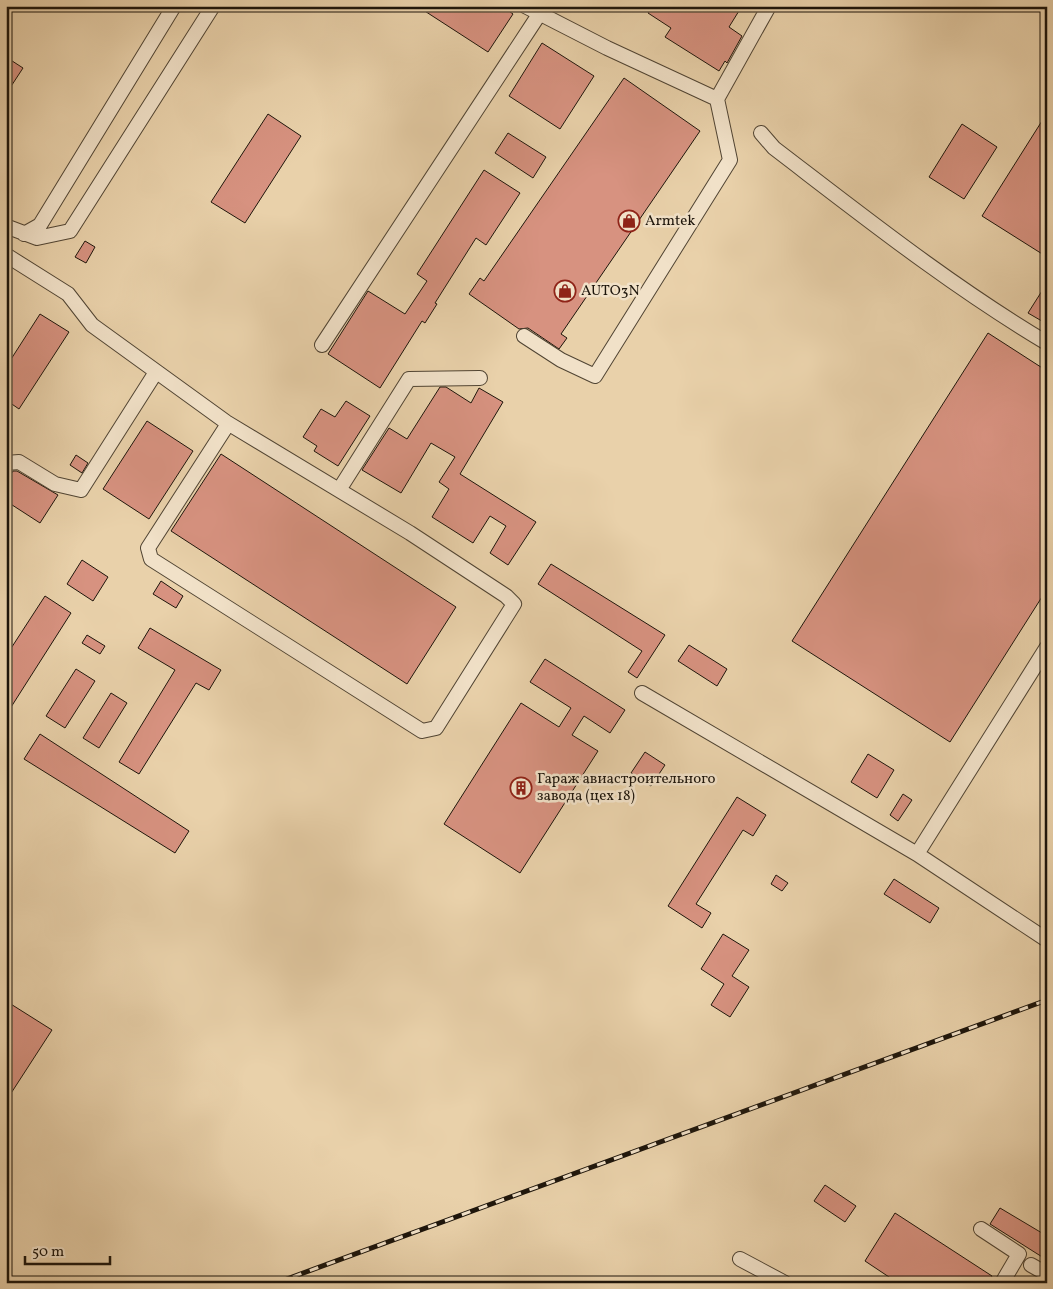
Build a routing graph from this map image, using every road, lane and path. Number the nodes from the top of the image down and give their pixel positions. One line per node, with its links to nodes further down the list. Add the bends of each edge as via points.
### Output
1 (174, 6): 9 (lane, via 40,225)
2 (213, 6): 9 (lane, via 70,231 37,238)
3 (525, 6): 5 (lane)
4 (769, 6): 6 (lane)
5 (540, 13): 6 (lane); 13 (lane)
6 (717, 99): 11 (lane, via 730,160 595,376 561,360)
7 (761, 132): 12 (lane, via 774,148 872,223 1001,316)
8 (6, 230): 9 (lane, via 8,227)
9 (24, 234)
10 (6, 255): 14 (lane, via 68,294 92,325)
11 (524, 336)
12 (1047, 343)
13 (322, 345)
14 (156, 372): 16 (lane); 17 (lane, via 82,490 54,484 18,462)
15 (480, 378): 18 (lane, via 409,379)
16 (226, 422): 18 (lane); 18 (lane, via 226,427 148,548 151,559 422,732 436,728 514,604 427,544)
17 (6, 463)
18 (339, 490)
19 (1047, 647): 21 (lane)
20 (642, 693): 21 (lane)
21 (917, 854): 22 (lane)
22 (1047, 940)
23 (981, 1229): 28 (lane, via 1019,1254)
24 (740, 1259): 27 (lane)
25 (1031, 1264): 26 (lane)
26 (1047, 1274)
27 (785, 1283)
28 (1002, 1283)

